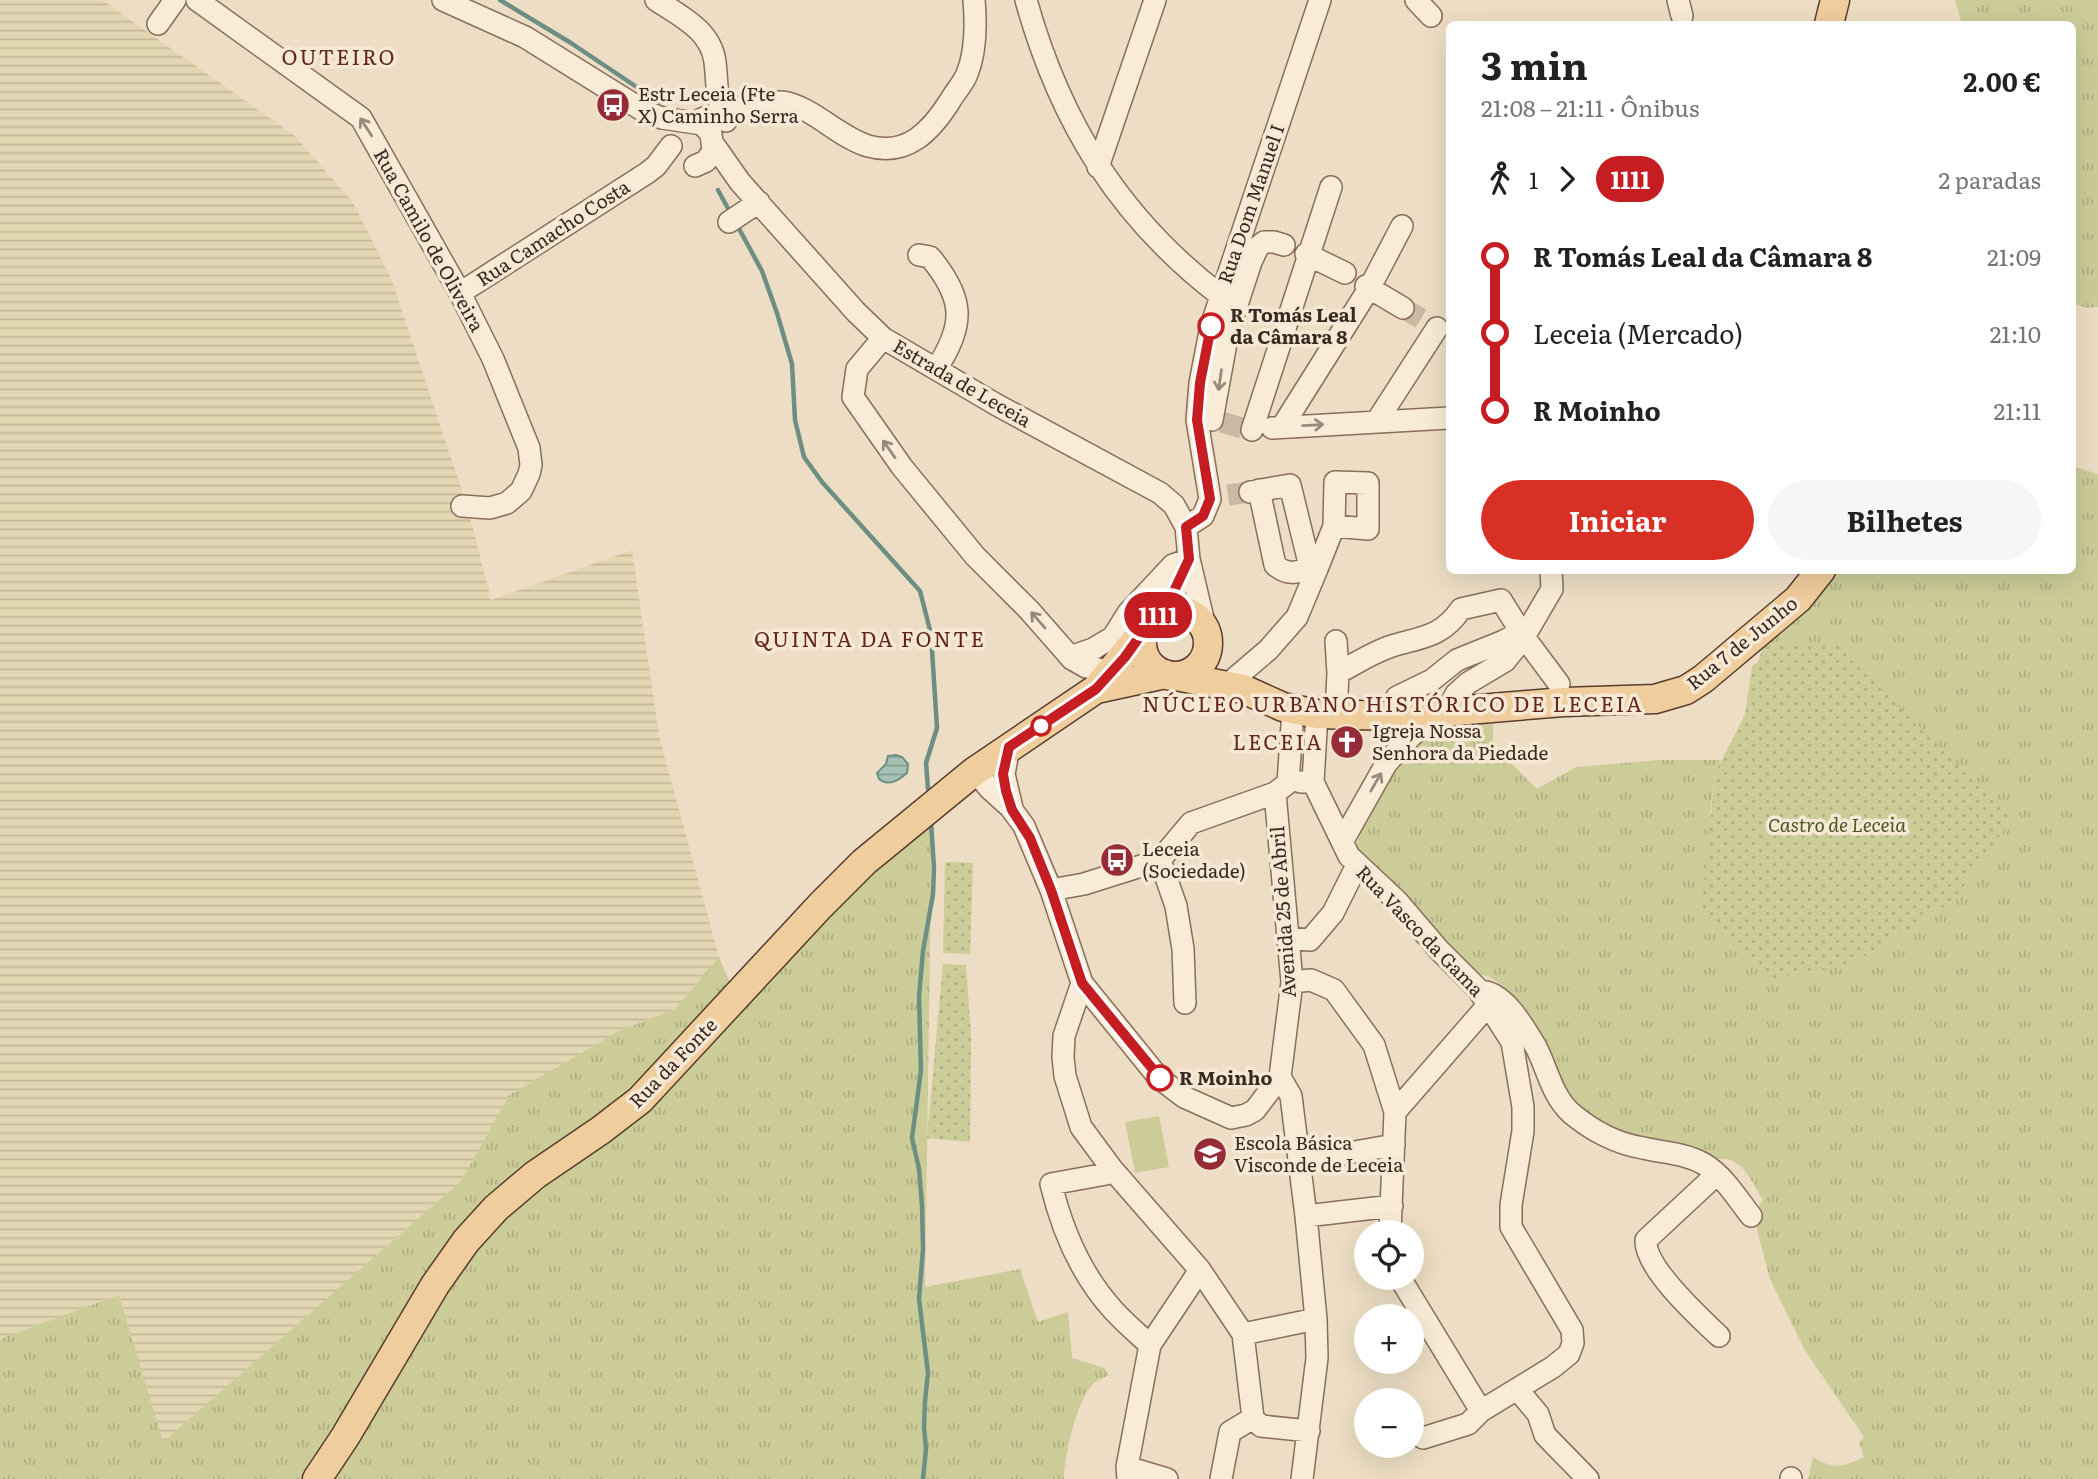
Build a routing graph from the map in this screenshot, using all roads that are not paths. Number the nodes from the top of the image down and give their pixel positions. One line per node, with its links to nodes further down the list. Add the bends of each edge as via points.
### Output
1 (175, 0): 11 (street)
2 (197, 0): 30 (street, Rua Camilo de Oliveira, one-way to 2, via 360,118)
3 (443, 0): 12 (street, via 525,37)
4 (656, 0): 13 (street, via 707,39)
5 (974, 0): 13 (street, via 974,48 967,75 936,122 906,146 882,148 856,142 789,103 763,103)
6 (1026, 0): 18 (street, via 1053,80)
7 (1155, 0): 18 (street)
8 (1320, 0): 31 (street, Rua Dom Manuel I)
9 (1416, 0): 10 (street)
10 (1431, 16)
11 (158, 24)
12 (644, 110): 14 (street); 16 (street)
13 (724, 117): 14 (street, via 708,116); 15 (street)
14 (691, 123): 15 (street, via 707,128); 16 (street, via 676,129)
15 (714, 142): 17 (street, via 710,156); 20 (street, Estrada de Leceia)
16 (671, 144): 17 (street, via 679,161); 19 (street, Rua Camacho Costa)
17 (692, 165): 19 (street, Rua Camacho Costa); 20 (street, Estrada de Leceia)
18 (1098, 167): 31 (street, via 1144,226)
19 (647, 173): 30 (street, Rua Camacho Costa)
20 (740, 182): 22 (street, Estrada de Leceia)
21 (1331, 187): 26 (street)
22 (759, 202): 23 (street); 34 (street, Estrada de Leceia)
23 (735, 218)
24 (1402, 226): 29 (street)
25 (1284, 245): 37 (street, one-way to 37, via 1264,242 1251,262 1231,321)
26 (1307, 254): 28 (street); 39 (street, via 1249,429)
27 (919, 255): 35 (street, via 930,257 956,297 959,320)
28 (1345, 273)
29 (1368, 286): 32 (street); 39 (street)
30 (460, 293): 40 (street, Rua Camilo de Oliveira, via 499,372 529,448 531,465 521,491 507,503 490,508)
31 (1220, 296): 37 (street, Rua Dom Manuel I, via 1200,383)
32 (1403, 308)
33 (1436, 327): 38 (street)
34 (883, 338): 35 (street, Estrada de Leceia); 51 (street, one-way to 34, via 967,546 902,467 853,397 857,369)
35 (936, 369): 42 (street, Estrada de Leceia, via 1160,493 1174,505)
36 (1446, 418): 38 (street)
37 (1211, 421): 42 (street, Rua Dom Manuel I, via 1219,497)
38 (1377, 421): 39 (street, one-way to 38)
39 (1282, 427)
40 (462, 506)
41 (1334, 526): 44 (street)
42 (1186, 527): 43 (street, Estrada de Leceia)
43 (1189, 559): 47 (street, Estrada de Leceia, via 1173,596); 48 (street, Estrada de Leceia); 51 (street, via 1173,565 1128,612 1113,637)
44 (1314, 568): 44 (street, via 1290,485 1255,491 1275,565 1284,572); 54 (street, via 1297,617)
45 (1551, 574): 49 (street, via 1552,589)
46 (1818, 574): 58 (main road, Rua 7 de Junho, via 1798,599 1703,679 1672,695)
47 (1151, 623): 48 (main road, via 1178,610 1198,618); 53 (main road, via 1143,652 1148,662); 56 (main road, Rua da Fonte)
48 (1207, 633): 53 (main road, via 1204,660 1196,668); 54 (main road, Estrada de Leceia)
49 (1522, 634): 52 (street, via 1501,600 1461,609 1450,625 1422,640 1390,647); 55 (street); 58 (street, via 1505,661 1468,683); 59 (street, via 1457,660 1432,680 1397,697)
50 (1336, 641): 52 (street)
51 (1070, 656): 56 (street, via 1086,667)
52 (1338, 673): 57 (street)
53 (1170, 675): 54 (main road); 56 (main road, Rua da Fonte)
54 (1238, 684): 57 (main road)
55 (1559, 684)
56 (1098, 685): 60 (main road, Rua da Fonte)
57 (1307, 711): 59 (main road, Rua 7 de Junho); 62 (street); 63 (street, Avenida 25 de Abril)
58 (1446, 713): 59 (main road, Rua 7 de Junho); 65 (street, one-way to 58, via 1386,764 1412,735)
59 (1395, 716)
60 (1009, 747): 61 (main road, Rua da Fonte); 64 (street, via 1003,774)
61 (975, 771): 64 (street); 96 (main road, Rua da Fonte, via 843,882 640,1100 535,1175 481,1224 435,1284)
62 (1313, 782): 63 (street); 65 (street, Rua Vasco da Gama)
63 (1282, 788): 66 (street, via 1191,823); 69 (street, Avenida 25 de Abril)
64 (1012, 810): 68 (street, via 1030,838)
65 (1342, 842): 67 (street, Rua Vasco da Gama)
66 (1160, 860): 68 (street); 73 (street, via 1180,927)
67 (1357, 864): 69 (street, via 1333,913 1310,940); 72 (street, Rua Vasco da Gama)
68 (1051, 890): 71 (street)
69 (1288, 938): 70 (street, Avenida 25 de Abril)
70 (1292, 982): 74 (street, Avenida 25 de Abril); 75 (street, via 1311,980 1334,990 1374,1045)
71 (1082, 983): 74 (street, via 1160,1078 1184,1097 1222,1115 1239,1117 1255,1110); 78 (street, via 1064,1036 1065,1076 1081,1127)
72 (1484, 997): 75 (street); 79 (street, via 1496,995 1510,1009 1569,1111 1600,1133 1640,1148 1682,1154); 90 (street, Rua Vasco da Gama, via 1512,1042 1522,1107 1511,1227 1572,1330 1569,1354)
73 (1185, 1003)
74 (1280, 1077): 77 (street, Avenida 25 de Abril, via 1291,1096)
75 (1395, 1112): 76 (street)
76 (1394, 1144): 77 (street); 80 (street)
77 (1298, 1162): 81 (street, Avenida 25 de Abril)
78 (1112, 1169): 84 (street); 89 (street, via 1107,1174 1051,1184 1076,1258 1113,1310)
79 (1717, 1174): 82 (street); 88 (street, via 1646,1240 1645,1250 1671,1288)
80 (1392, 1206): 81 (street); 83 (street)
81 (1306, 1216): 86 (street, Avenida 25 de Abril)
82 (1751, 1216)
83 (1391, 1220)
84 (1200, 1270): 87 (street); 89 (street)
85 (1407, 1290): 91 (street)
86 (1316, 1319): 87 (street); 93 (street, Avenida 25 de Abril)
87 (1243, 1334): 92 (street)
88 (1719, 1336)
89 (1150, 1345): 95 (street)
90 (1517, 1389): 91 (street, Rua Vasco da Gama); 100 (street, via 1538,1414 1545,1435)
91 (1481, 1411): 94 (street, Rua Vasco da Gama, via 1468,1424)
92 (1252, 1418): 93 (street, via 1261,1426); 98 (street, via 1230,1432)
93 (1309, 1432): 99 (street, Avenida 25 de Abril)
94 (1424, 1438)
95 (1127, 1473): 97 (street)
96 (317, 1479)
97 (1167, 1479)
98 (1220, 1479)
99 (1303, 1479)
100 (1588, 1479)

